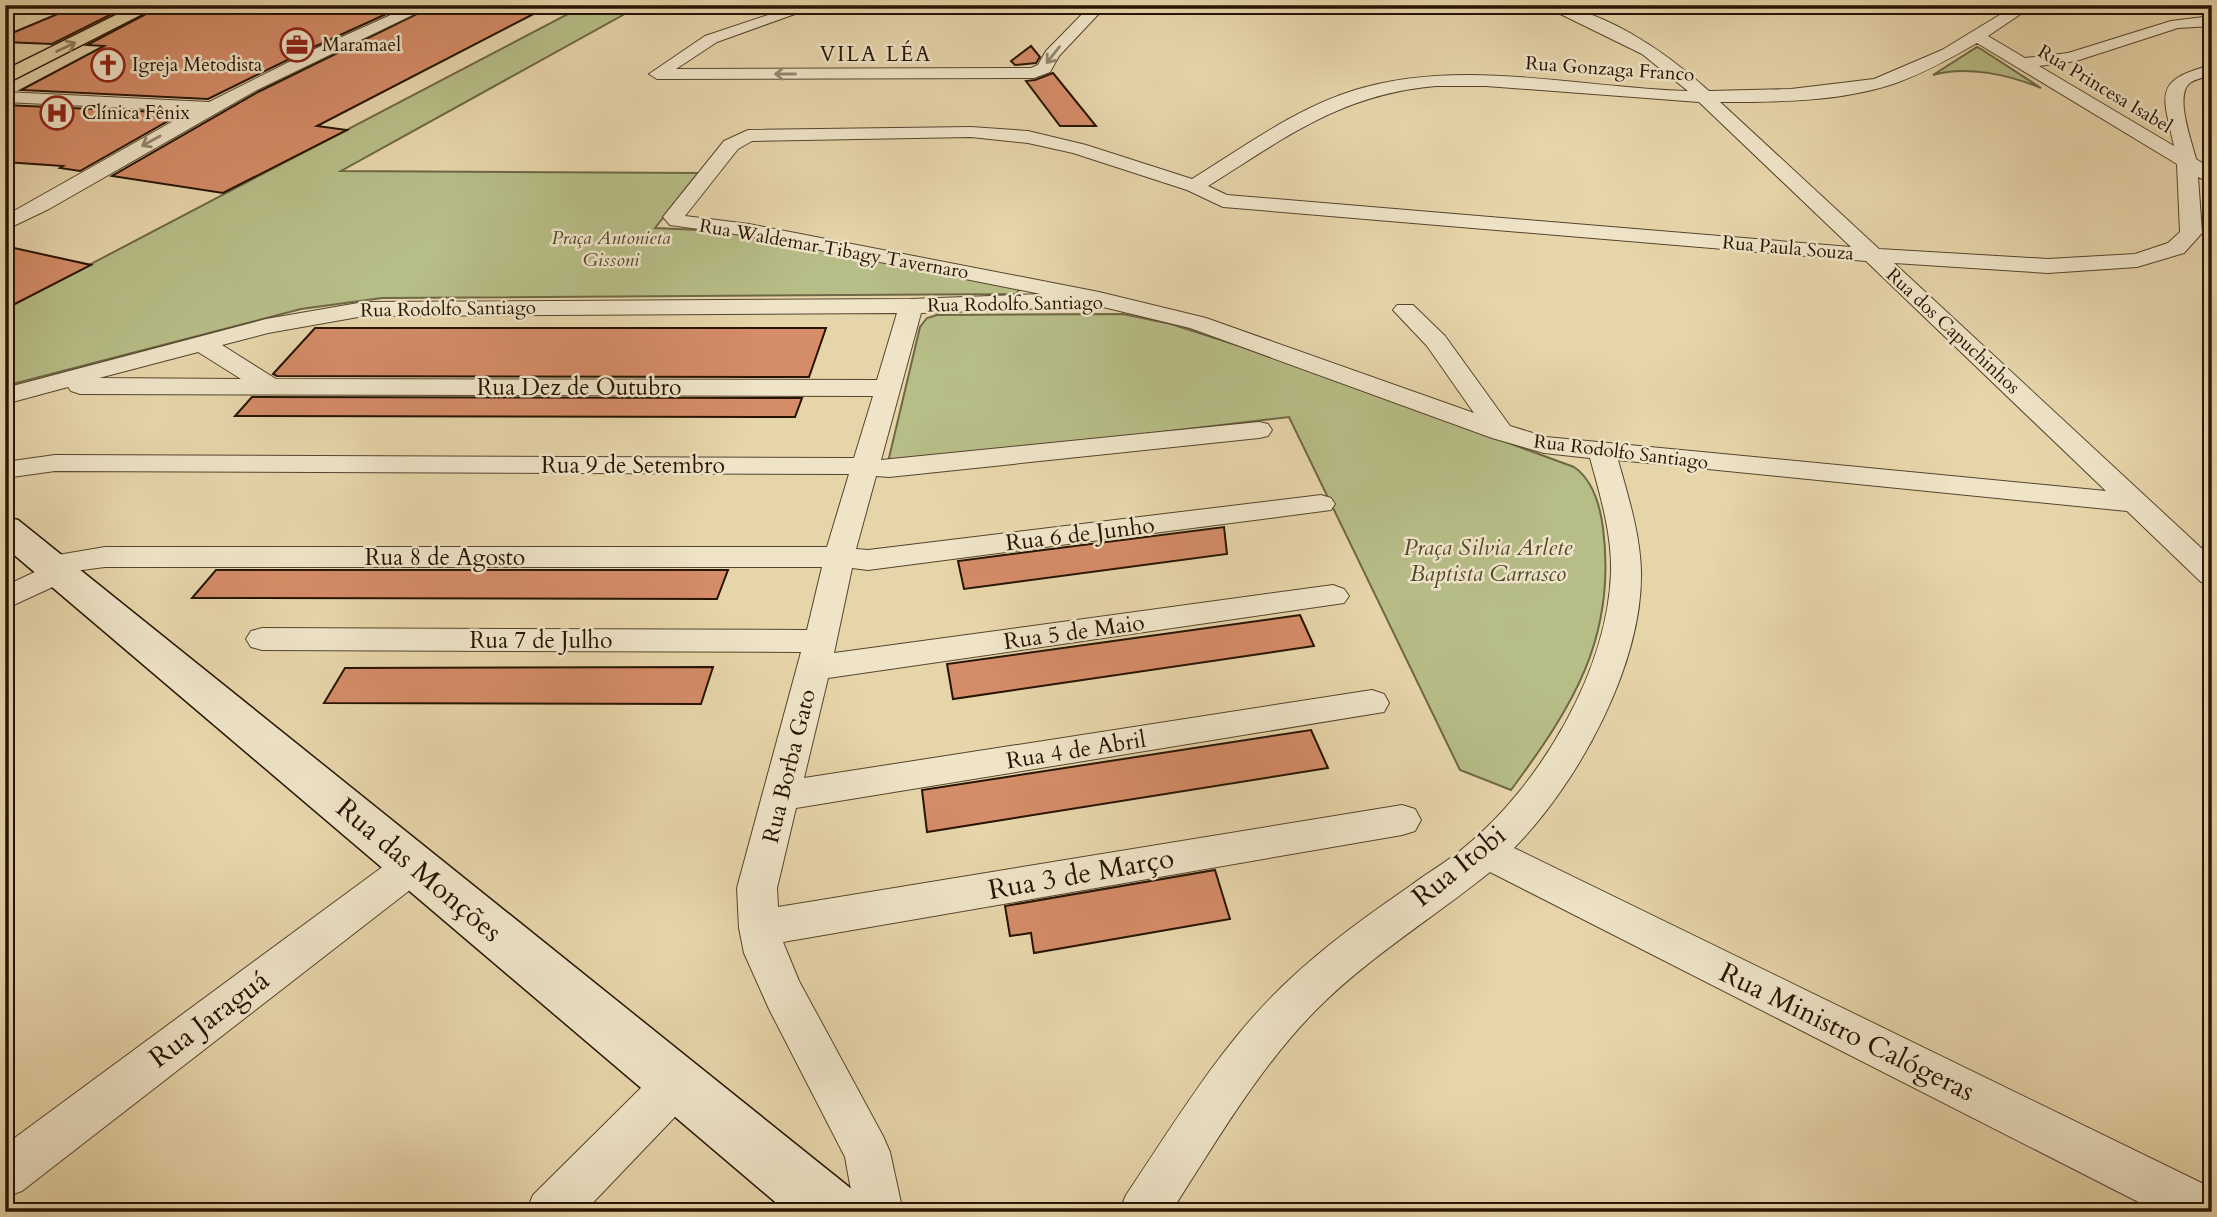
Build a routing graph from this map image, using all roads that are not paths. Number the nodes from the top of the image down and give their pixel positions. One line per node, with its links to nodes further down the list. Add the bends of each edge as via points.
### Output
1 (151, 5): 11 (main road, one-way to 1)
2 (426, 5): 14 (street, via 316,53)
3 (813, 5): 4 (street, one-way to 3, via 1044,68 1034,73 657,74 712,39)
4 (1100, 5)
5 (1549, 5): 13 (street, Rua dos Capuchinhos, via 1613,31 1656,55)
6 (2027, 5): 8 (street, Rua Gonzaga Franco)
7 (2212, 21): 9 (street, via 2176,24 2070,58)
8 (1977, 36): 9 (street, Rua Princesa Isabel); 13 (street, Rua Gonzaga Franco, via 1898,77 1871,85 1782,95)
9 (2022, 63): 15 (street, Rua Princesa Isabel)
10 (2212, 70): 15 (street, Rua Paula Souza, via 2185,78 2173,100)
11 (5, 78)
12 (5, 97): 14 (street)
13 (1706, 97): 17 (street, Rua Gonzaga Franco, via 1473,80 1402,84 1334,104); 19 (street, Rua dos Capuchinhos)
14 (211, 107): 18 (street, one-way to 18)
15 (2187, 163): 16 (street, Rua Princesa Isabel); 19 (street, Rua Paula Souza, via 2191,233 2176,248 2163,252 2116,263 2048,266)
16 (2212, 177)
17 (1194, 186): 19 (street, Rua Paula Souza, via 1223,201); 20 (street, Rua Waldemar Tibagy Tavernaro, via 1079,149 1002,134 758,135 731,145 673,217)
18 (5, 224)
19 (1873, 255): 33 (street, Rua dos Capuchinhos)
20 (1099, 299): 21 (street, Rua Rodolfo Santiago); 29 (street, Rua Rodolfo Santiago, via 1198,323)
21 (911, 306): 23 (street, Rua Rodolfo Santiago, via 364,309); 26 (street, Rua Borba Gato)
22 (1405, 310): 29 (street, via 1436,341)
23 (201, 342): 24 (street, Rua Rodolfo Santiago); 25 (street)
24 (42, 386): 25 (street, Rua Dez de Outubro); 27 (street, Rua Rodolfo Santiago)
25 (272, 387): 26 (street, Rua Dez de Outubro)
26 (887, 388): 31 (street, Rua Borba Gato)
27 (5, 396)
28 (1259, 429): 31 (street, Rua 9 de Setembro, via 889,469)
29 (1501, 432): 30 (street, Rua Rodolfo Santiago, via 1544,445)
30 (1602, 452): 33 (street, Rua Rodolfo Santiago); 46 (street, Rua Itobi, via 1621,518 1626,573 1611,654 1596,698 1569,748 1532,801)
31 (865, 466): 32 (street, Rua 9 de Setembro, via 55,463); 36 (street, Rua Borba Gato)
32 (5, 470)
33 (2135, 503): 38 (street, Rua dos Capuchinhos)
34 (1321, 504): 36 (street, Rua 6 de Junho, via 868,560)
35 (5, 527): 37 (street, Rua das Monções)
36 (839, 557): 37 (street, Rua 8 de Agosto, via 105,557); 42 (street, Rua Borba Gato)
37 (55, 569): 40 (street, Rua 8 de Agosto); 47 (street, Rua das Monções)
38 (2212, 575)
39 (1334, 596): 42 (street, Rua 5 de Maio)
40 (5, 599)
41 (262, 639): 42 (street, Rua 7 de Julho)
42 (817, 654): 44 (street, Rua Borba Gato)
43 (1372, 704): 44 (street, Rua 4 de Abril)
44 (781, 796): 48 (street, Rua Borba Gato, via 757,888)
45 (1402, 820): 48 (street, Rua 3 de Março)
46 (1486, 852): 54 (street, Rua Itobi, via 1358,945 1301,997 1240,1069); 55 (street, Rua Ministro Calógeras)
47 (414, 865): 49 (street, Rua das Monções); 50 (street, Rua Jaraguá)
48 (759, 928): 53 (street, Rua Borba Gato, via 784,995 867,1152)
49 (677, 1083): 51 (street); 52 (street, Rua das Monções)
50 (5, 1174)
51 (550, 1212)
52 (833, 1212)
53 (879, 1212)
54 (1143, 1212)
55 (2209, 1212)

